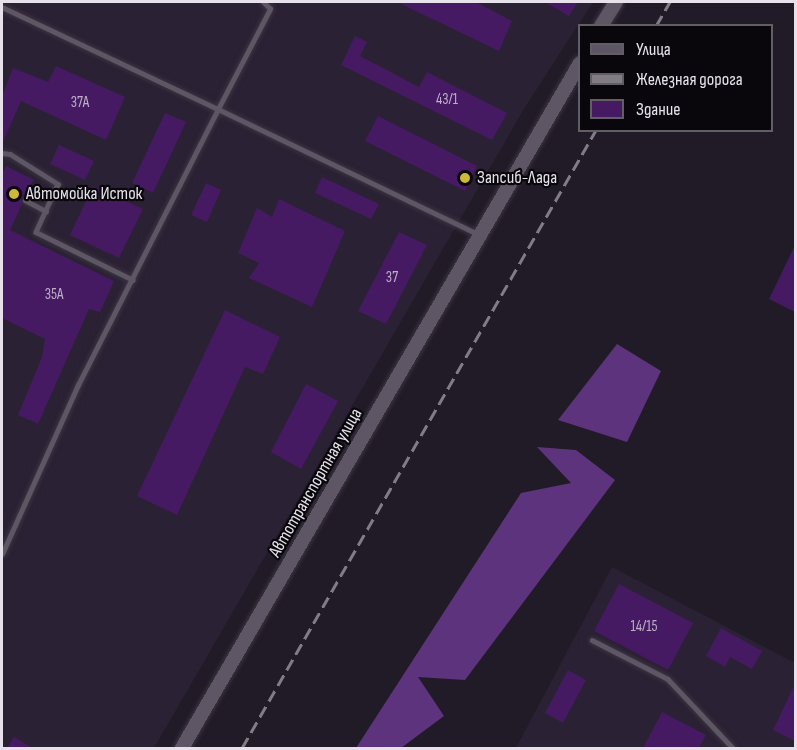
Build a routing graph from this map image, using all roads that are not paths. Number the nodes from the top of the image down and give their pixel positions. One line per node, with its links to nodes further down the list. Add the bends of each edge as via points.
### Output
1 (263, 2): 6 (lane, via 270,9)
2 (616, 2): 4 (main road)
3 (2, 7): 6 (lane)
4 (603, 24)
5 (578, 65): 10 (main road, Автотранспортная улица)
6 (218, 110): 10 (lane); 11 (lane)
7 (2, 153): 9 (lane, via 58,184)
8 (25, 200): 9 (lane)
9 (46, 211): 11 (lane, via 36,232)
10 (480, 235): 14 (main road, Автотранспортная улица)
11 (134, 280): 12 (lane, via 78,385)
12 (2, 554)
13 (592, 640): 15 (lane, via 668,679)
14 (182, 748)
15 (733, 748)

